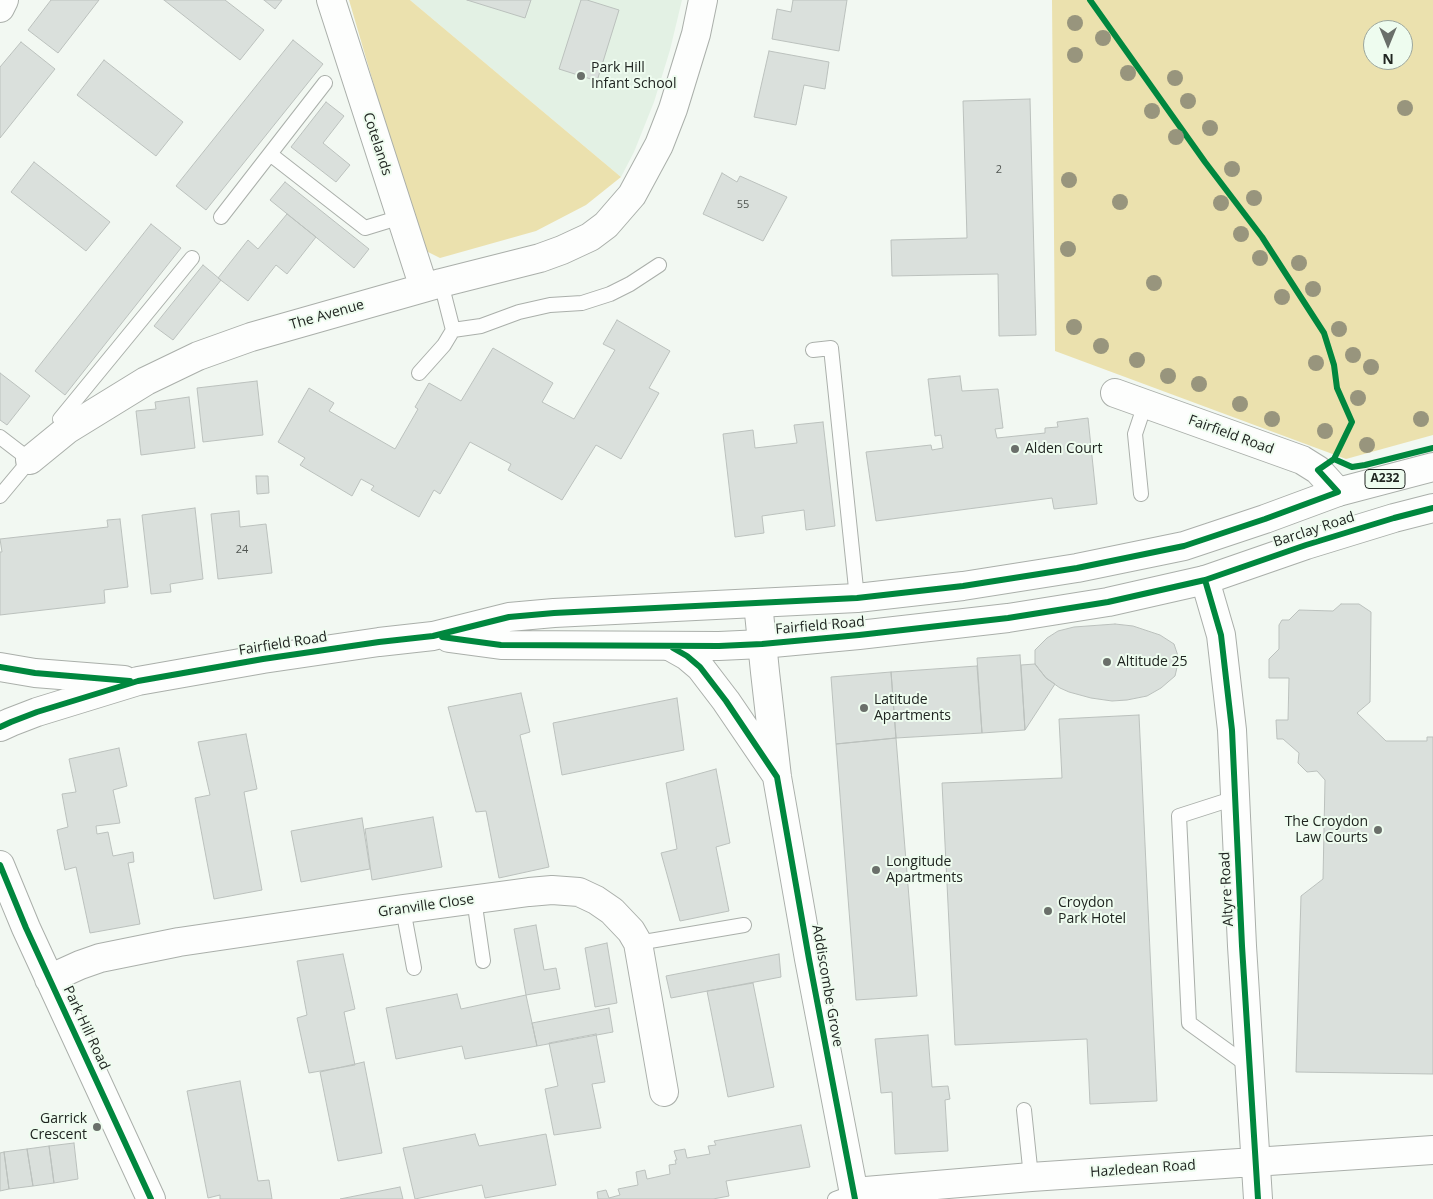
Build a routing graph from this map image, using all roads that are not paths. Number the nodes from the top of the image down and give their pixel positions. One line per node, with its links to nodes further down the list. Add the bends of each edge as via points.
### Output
1 (4, 0): 4 (main road)
2 (331, 0): 8 (main road, Cotelands)
3 (703, 0): 11 (main road, The Avenue, via 696,34 656,152 632,195 606,225 590,237 540,258)
4 (0, 8)
5 (325, 83): 6 (lane)
6 (270, 154): 7 (lane); 8 (lane, via 365,228)
7 (221, 217)
8 (400, 217): 11 (main road, Cotelands)
9 (192, 258): 17 (lane, via 60,419)
10 (659, 265): 12 (lane, via 610,294 582,303 550,305 481,326)
11 (432, 286): 12 (lane); 17 (main road, The Avenue, via 252,337 198,356 146,381)
12 (453, 330): 14 (lane)
13 (814, 350): 27 (lane, via 831,348)
14 (420, 373)
15 (1114, 393): 16 (main road, Fairfield Road)
16 (1145, 404): 21 (main road, Fairfield Road, via 1302,460 1318,470); 22 (lane, via 1135,434)
17 (68, 429): 19 (main road, The Avenue)
18 (0, 437): 19 (lane)
19 (30, 460): 23 (lane)
20 (1433, 468): 21 (main road, Barclay Road / A232)
21 (1338, 492): 25 (main road, Barclay Road / A232)
22 (1141, 494)
23 (0, 496)
24 (1433, 508): 26 (main road, Barclay Road / A232, via 1306,545)
25 (1184, 546): 27 (main road, Fairfield Road / A232, via 996,582)
26 (1205, 580): 30 (main road, Fairfield Road / A232, via 1108,602 1008,618); 36 (main road, Altyre Road, via 1221,635 1232,730)
27 (857, 598): 28 (main road, Fairfield Road / A232)
28 (758, 603): 29 (main road, Fairfield Road / A232, via 554,613 510,618); 30 (main road, Addiscombe Grove)
29 (434, 636): 31 (main road, Fairfield Road / A232, via 501,645); 33 (main road, Fairfield Road / A232, via 263,659)
30 (762, 644): 31 (main road, Fairfield Road / A232); 35 (main road, Addiscombe Grove)
31 (671, 647): 35 (main road, via 700,667)
32 (0, 667): 33 (main road, Fairfield Road / A232, via 34,673)
33 (138, 681): 34 (main road, Fairfield Road / A232, via 37,712)
34 (0, 727)
35 (777, 777): 51 (main road, Addiscombe Grove)
36 (1234, 798): 45 (main road, Altyre Road); 45 (lane, via 1179,816 1189,1023)
37 (1, 862): 44 (main road, Park Hill Road)
38 (474, 899): 39 (main road, Granville Close); 41 (main road, Granville Close, via 552,890 579,892 612,911); 42 (lane)
39 (404, 909): 43 (lane); 44 (main road, Granville Close, via 127,952 100,958)
40 (744, 925): 41 (lane)
41 (638, 943): 46 (main road, Granville Close)
42 (483, 961)
43 (414, 968)
44 (49, 978): 52 (main road, Park Hill Road)
45 (1251, 1068): 49 (main road, Altyre Road)
46 (664, 1092)
47 (1024, 1110): 50 (lane)
48 (1433, 1150): 49 (main road, Hazledean Road)
49 (1256, 1161): 50 (main road, Hazledean Road); 53 (main road, Altyre Road)
50 (1031, 1177): 51 (main road, Hazledean Road)
51 (848, 1197)
52 (151, 1199)
53 (1258, 1199)

